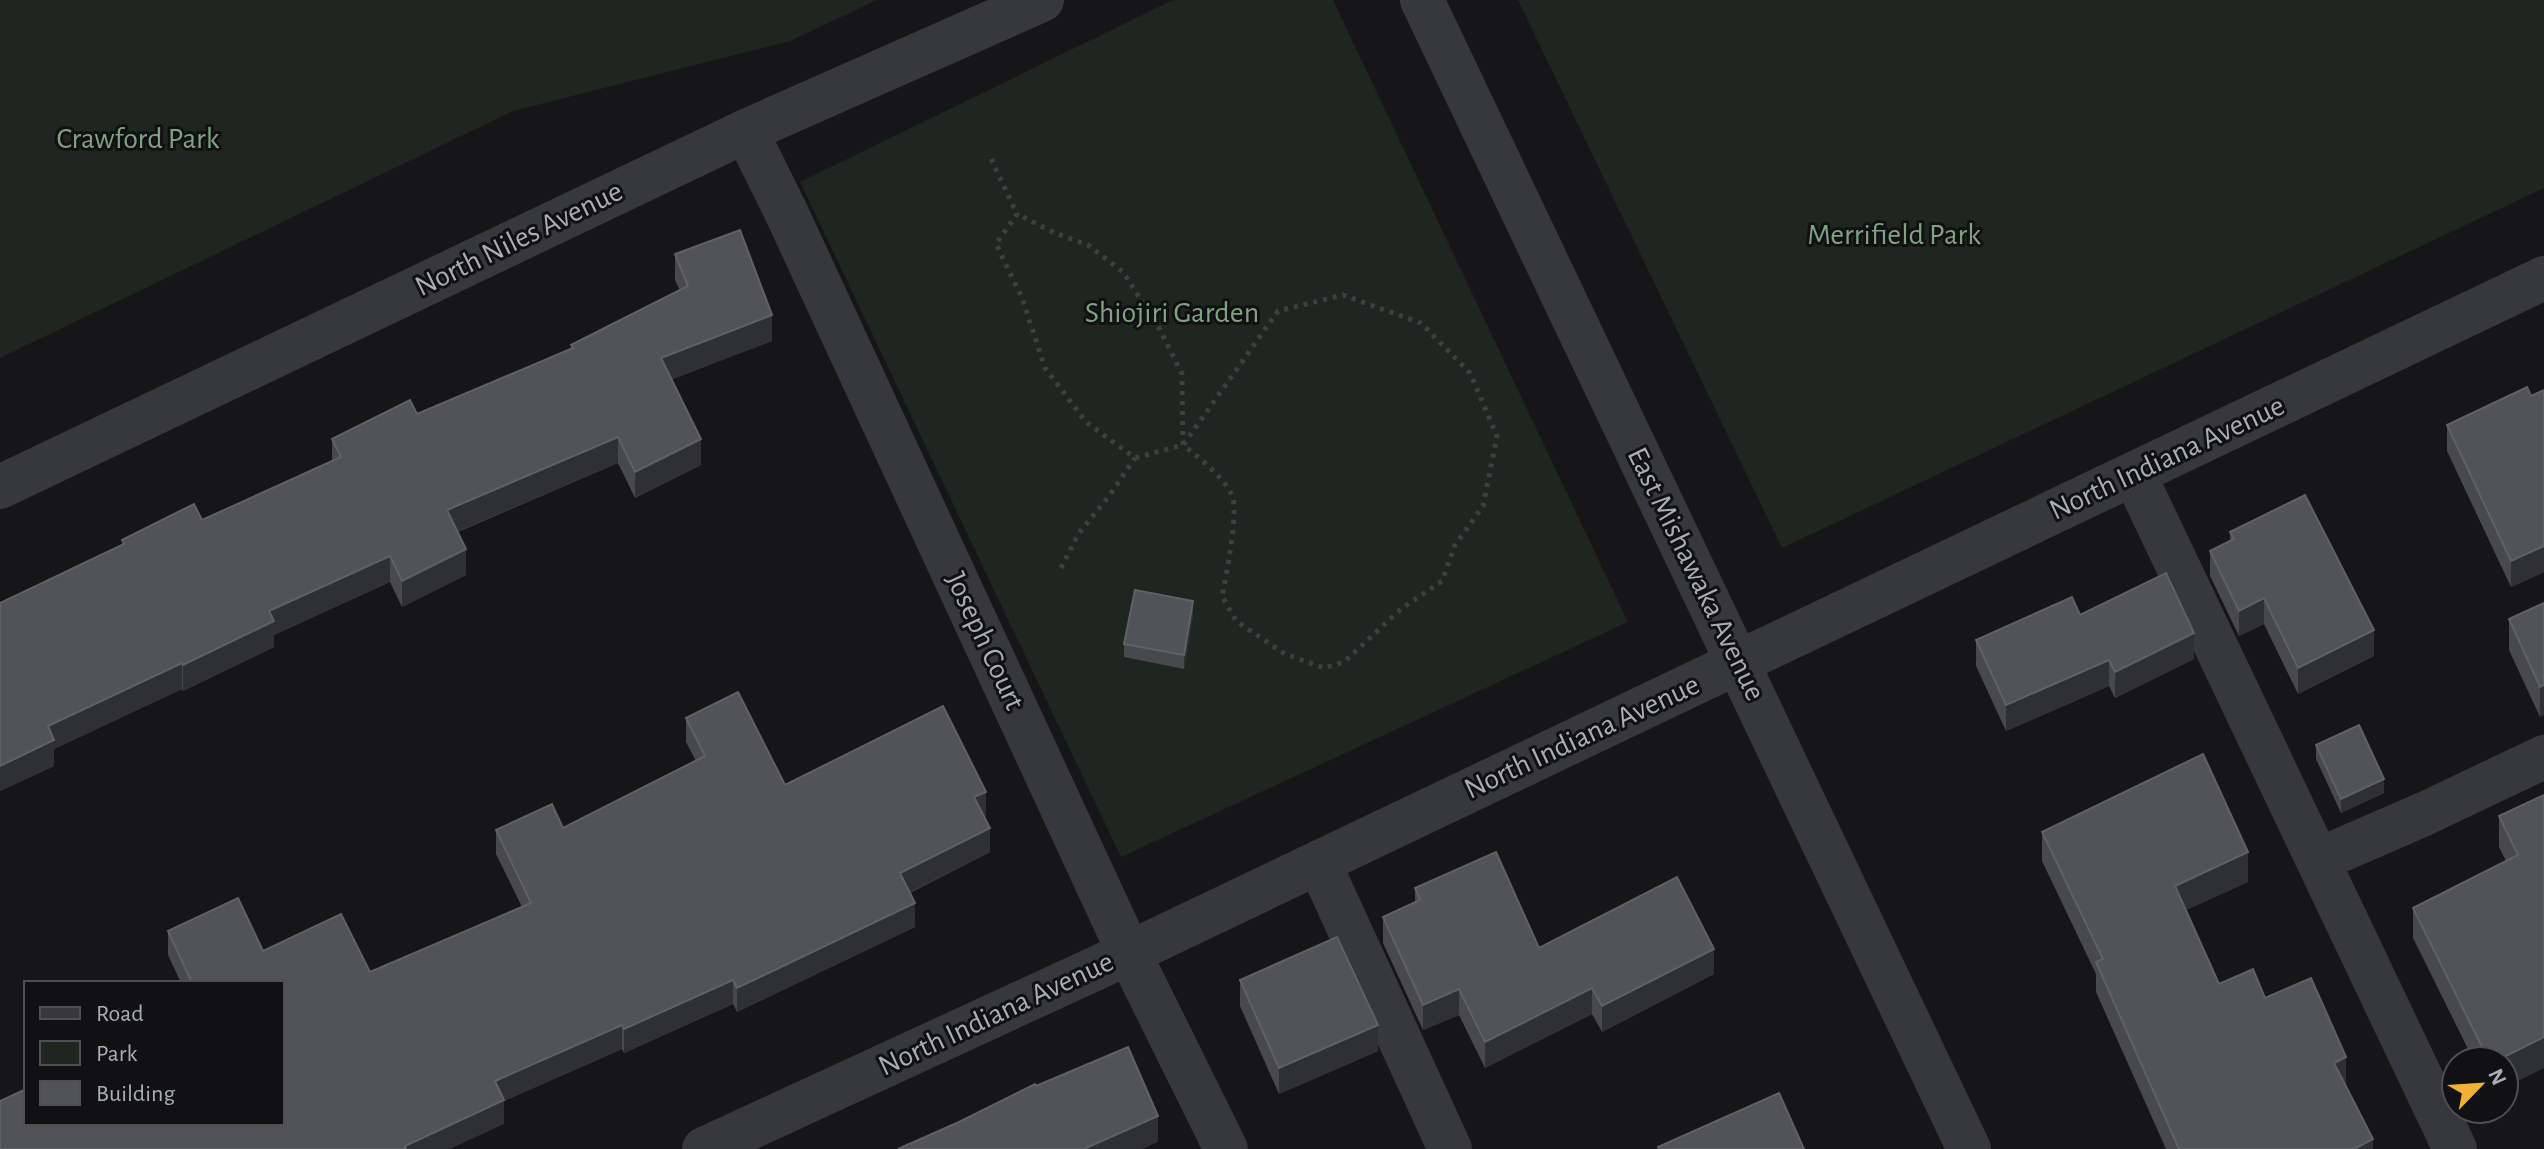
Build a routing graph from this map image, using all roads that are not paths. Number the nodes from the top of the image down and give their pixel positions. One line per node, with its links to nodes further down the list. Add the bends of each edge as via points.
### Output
1 (1042, 0): 3 (street, North Niles Avenue)
2 (1422, 0): 7 (street, East Mishawaka Avenue)
3 (746, 131): 6 (street, North Niles Avenue); 11 (street, Joseph Court)
4 (2544, 278): 5 (street, North Indiana Avenue)
5 (2134, 474): 7 (street, North Indiana Avenue); 9 (street)
6 (0, 487)
7 (1739, 663): 10 (street, North Indiana Avenue); 15 (street, East Mishawaka Avenue)
8 (2544, 757): 9 (street)
9 (2318, 860): 16 (street)
10 (1319, 863): 11 (street, North Indiana Avenue); 14 (street)
11 (1129, 953): 12 (street, North Indiana Avenue); 13 (street, Joseph Court)
12 (704, 1149)
13 (1226, 1149)
14 (1450, 1149)
15 (1969, 1149)
16 (2455, 1149)

